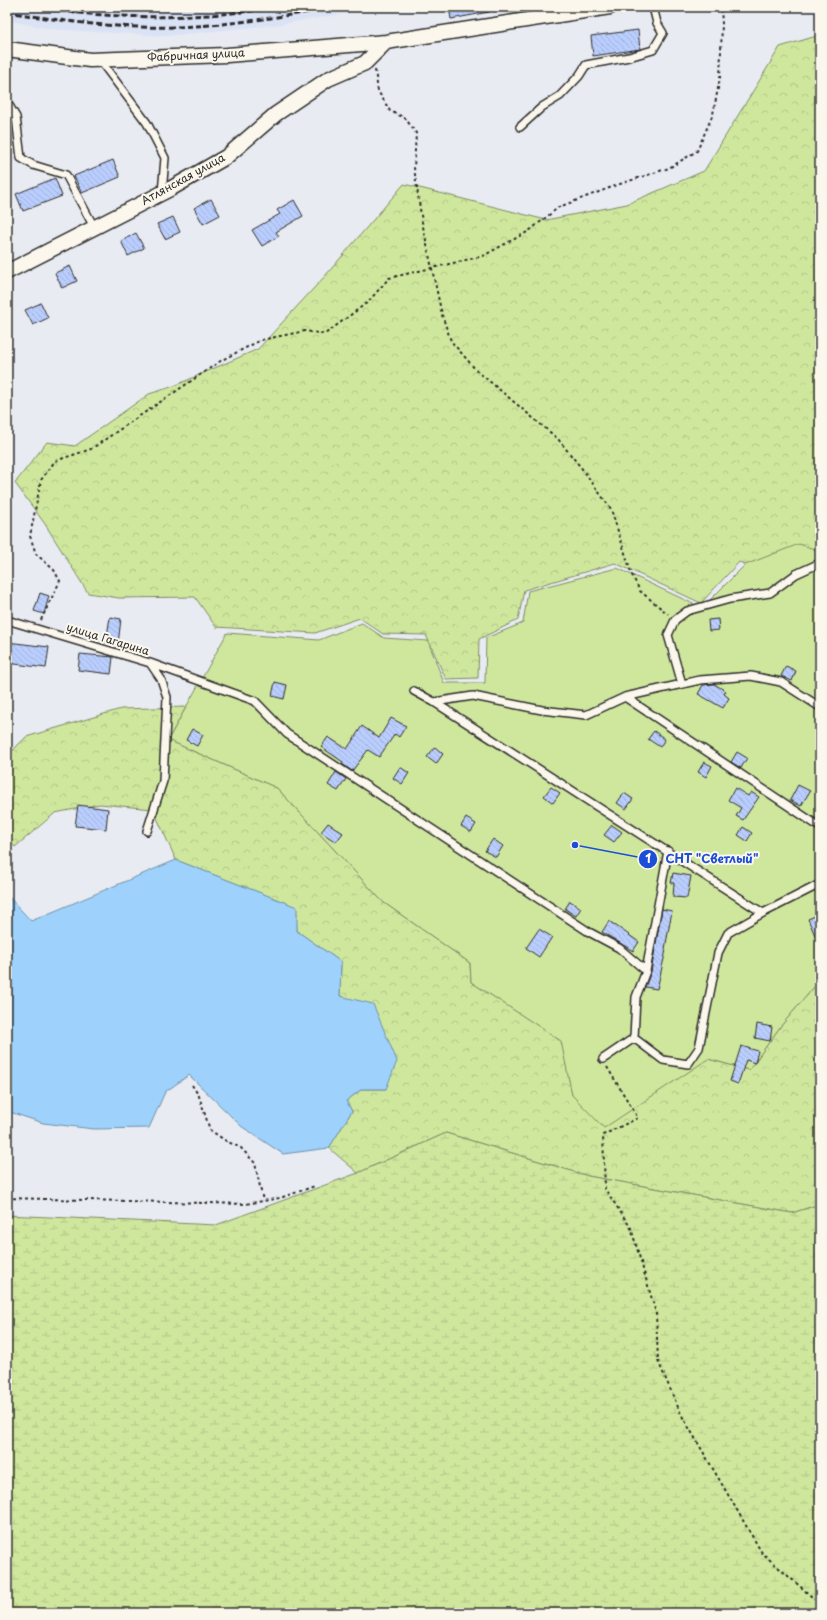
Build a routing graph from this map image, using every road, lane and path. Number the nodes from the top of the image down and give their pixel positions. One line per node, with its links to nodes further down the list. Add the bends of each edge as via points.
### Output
1 (610, 7): 4 (street, Фабричная улица)
2 (653, 7): 9 (lane, via 663,33 653,50 586,65 560,96 542,107)
3 (721, 7): 12 (path, via 720,78 713,114 697,151 669,168 559,207 529,231 483,256)
4 (386, 42): 6 (street, Атлянская улица); 7 (street, Фабричная улица, via 228,55)
5 (7, 49): 7 (street, Фабричная улица)
6 (374, 54): 10 (street, Атлянская улица, via 365,63 328,79 276,114 226,157); 12 (path, via 378,91 390,111 404,118 416,133 414,168)
7 (99, 59): 10 (lane, via 147,123 165,158)
8 (7, 102): 11 (lane, via 16,117 21,158 33,165 66,175)
9 (520, 128)
10 (162, 193): 11 (street, Атлянская улица)
11 (94, 226): 13 (street, Атлянская улица)
12 (432, 268): 16 (path, via 450,341 476,370 558,439 611,509 632,575 640,591); 17 (path, via 389,278 368,302 325,334 305,332 261,340 222,360 91,449 55,461 41,480 30,536 36,554 54,570 60,581)
13 (7, 272)
14 (820, 563): 16 (lane, via 796,574 770,593 730,599 687,612)
15 (7, 620): 17 (lane, улица Гагарина)
16 (675, 620): 19 (lane, via 668,634)
17 (37, 629): 18 (lane, улица Гагарина)
18 (150, 663): 25 (lane, улица Гагарина, via 161,679 167,697 162,781); 29 (lane, via 255,701 287,734 589,932 619,948)
19 (682, 684): 21 (lane); 23 (lane, via 751,676 781,682)
20 (414, 691): 22 (lane)
21 (625, 697): 22 (lane, via 586,715 542,710 473,696); 24 (lane)
22 (434, 702): 26 (lane)
23 (820, 707)
24 (820, 827)
25 (147, 831)
26 (668, 851): 28 (lane); 29 (lane)
27 (820, 884): 28 (lane)
28 (763, 913): 30 (lane, via 728,933 718,953 699,1048 688,1064 663,1060)
29 (646, 971): 30 (lane, via 636,997)
30 (634, 1038): 31 (lane)
31 (603, 1059): 36 (path, via 638,1118 603,1135 605,1189 632,1228 656,1312 658,1361 681,1414 762,1553)
32 (192, 1085): 35 (path, via 199,1096 210,1130 241,1148 256,1163)
33 (315, 1186): 35 (path)
34 (7, 1198): 35 (path, via 246,1204)
35 (263, 1201)
36 (820, 1604)

